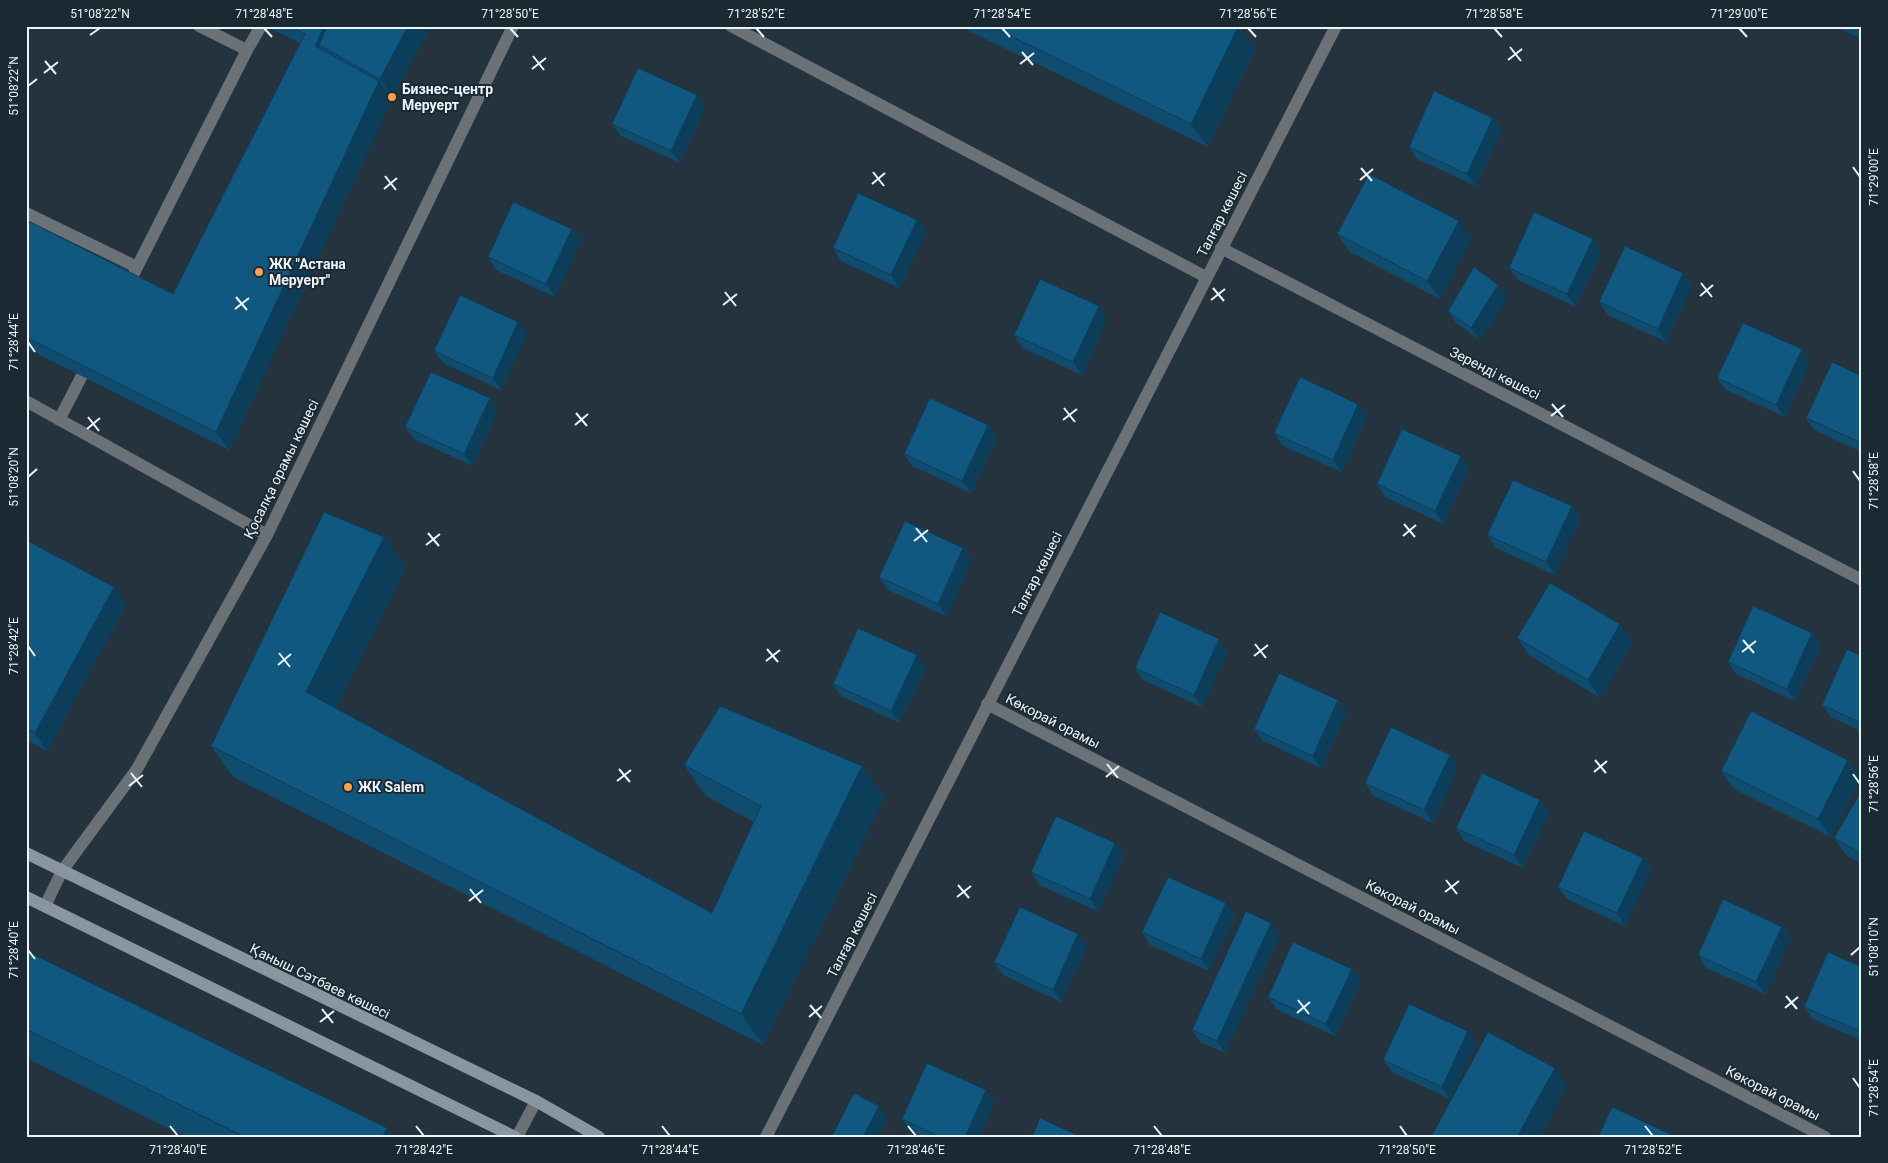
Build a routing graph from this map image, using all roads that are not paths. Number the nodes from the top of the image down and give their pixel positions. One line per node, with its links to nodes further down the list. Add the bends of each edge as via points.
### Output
1 (199, 26): 6 (street)
2 (261, 26): 6 (street)
3 (513, 26): 15 (street, Қосалқа орамы көшесі)
4 (731, 26): 10 (street)
5 (1336, 26): 8 (street, Талғар көшесі)
6 (247, 50): 9 (street)
7 (26, 213): 9 (street)
8 (1221, 248): 10 (street, Талғар көшесі); 16 (street, Зеренді көшесі)
9 (137, 267): 11 (street)
10 (1206, 277): 17 (street, Талғар көшесі)
11 (120, 301)
12 (94, 352): 14 (street)
13 (26, 401): 14 (street)
14 (59, 420): 15 (street)
15 (266, 535): 19 (street, Қосалқа орамы көшесі, via 137,769)
16 (1862, 580)
17 (987, 704): 25 (street, Талғар көшесі); 26 (street, Көкорай орамы)
18 (26, 853): 19 (street, Қаныш Сәтбаев көшесі)
19 (62, 872): 21 (street, Қосалқа орамы көшесі); 22 (street, Қаныш Сәтбаев көшесі)
20 (26, 897): 21 (street)
21 (44, 906): 23 (street)
22 (536, 1102): 23 (street); 24 (street, Қаныш Сәтбаев көшесі)
23 (516, 1137)
24 (599, 1137)
25 (766, 1137)
26 (1825, 1137)

